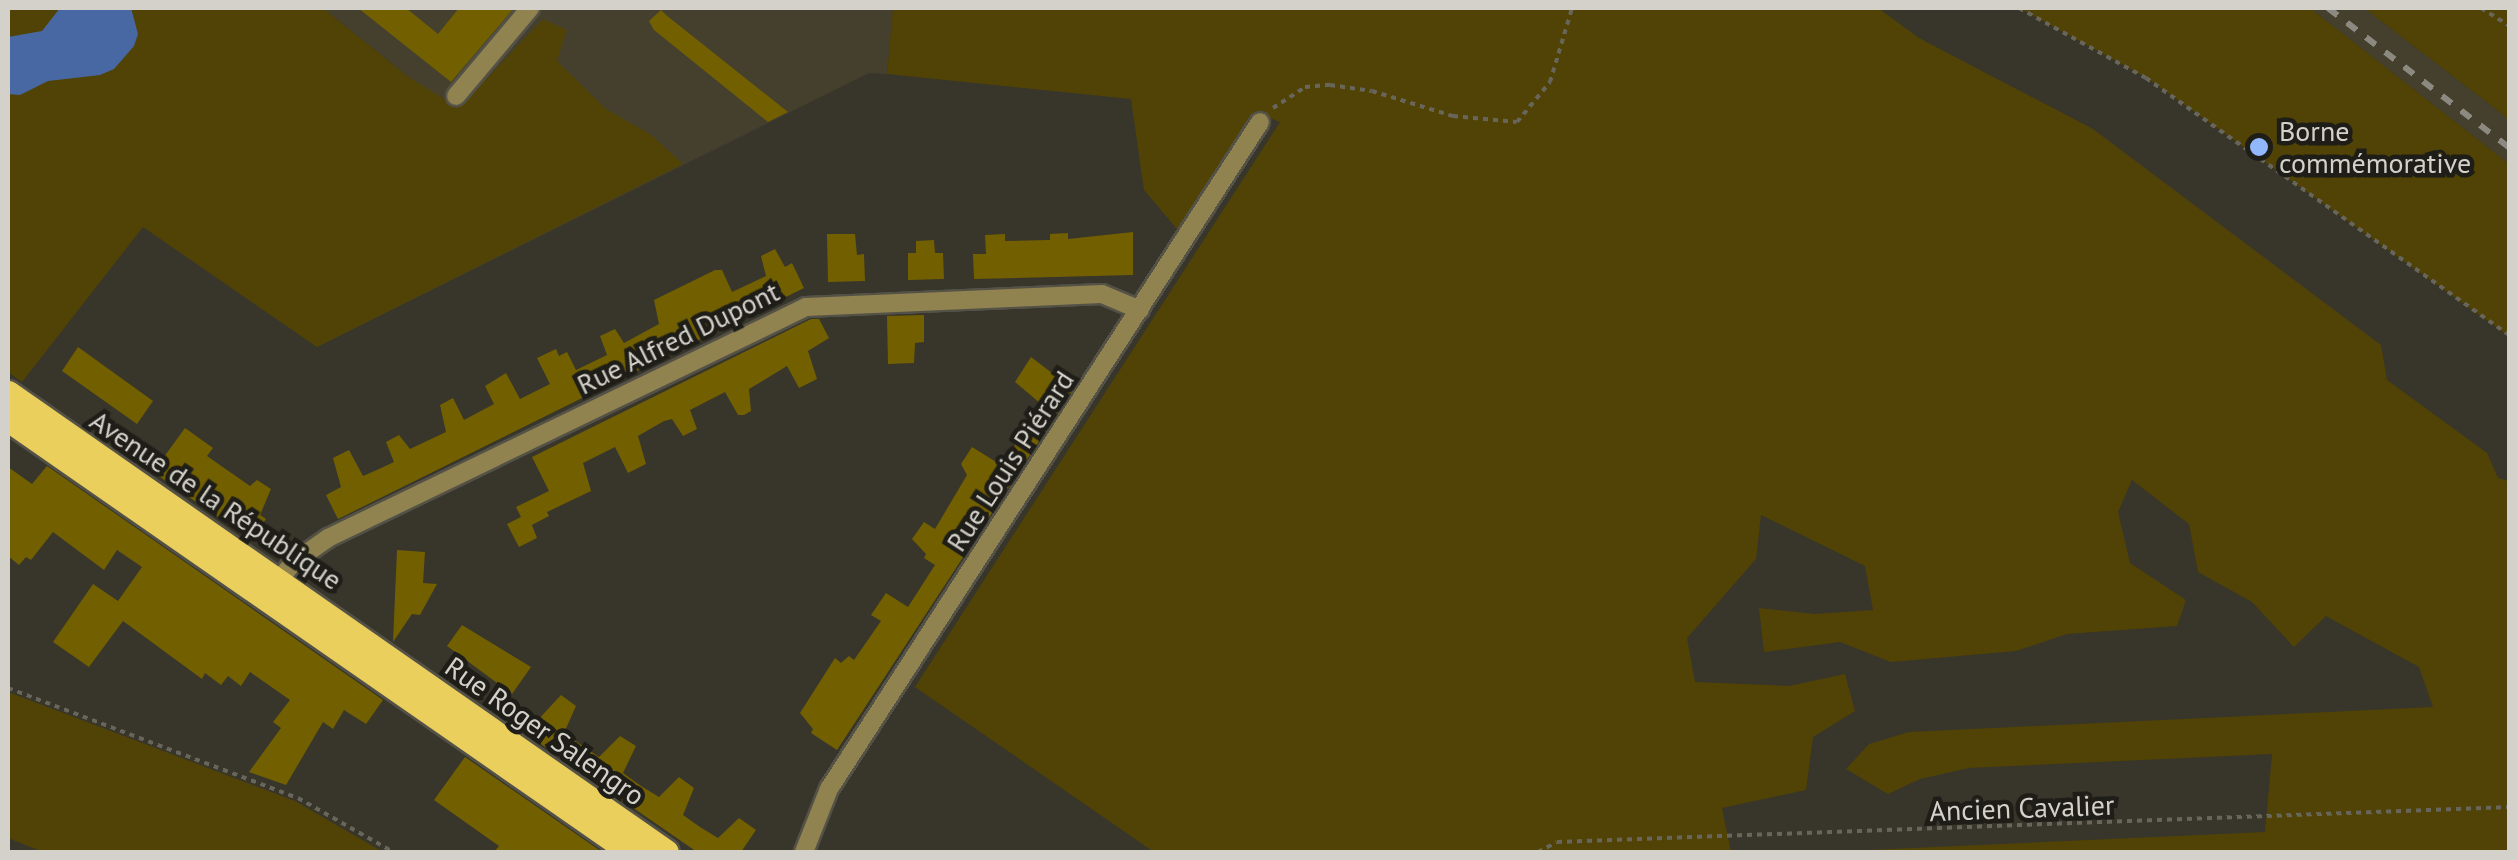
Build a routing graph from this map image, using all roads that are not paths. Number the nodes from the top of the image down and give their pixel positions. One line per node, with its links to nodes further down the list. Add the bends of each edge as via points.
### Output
1 (530, 8): 2 (street)
2 (456, 96)
3 (1260, 122): 4 (street, Rue Louis Piérard)
4 (1140, 310): 8 (street, Rue Alfred Dupont, via 1102,294 806,307 328,538); 10 (street, Rue Louis Piérard, via 829,789)
5 (8, 393): 8 (main road, Avenue de la République)
6 (8, 405): 8 (street)
7 (8, 419): 8 (main road, Avenue de la République)
8 (272, 588): 9 (main road, Avenue de la République); 12 (street)
9 (382, 668): 11 (main road, Rue Roger Salengro); 13 (main road, Rue Roger Salengro)
10 (810, 832): 14 (street, Rue Louis Piérard); 15 (street, Rue Louis Piérard)
11 (631, 852)
12 (648, 852)
13 (666, 852)
14 (790, 852)
15 (804, 852)

